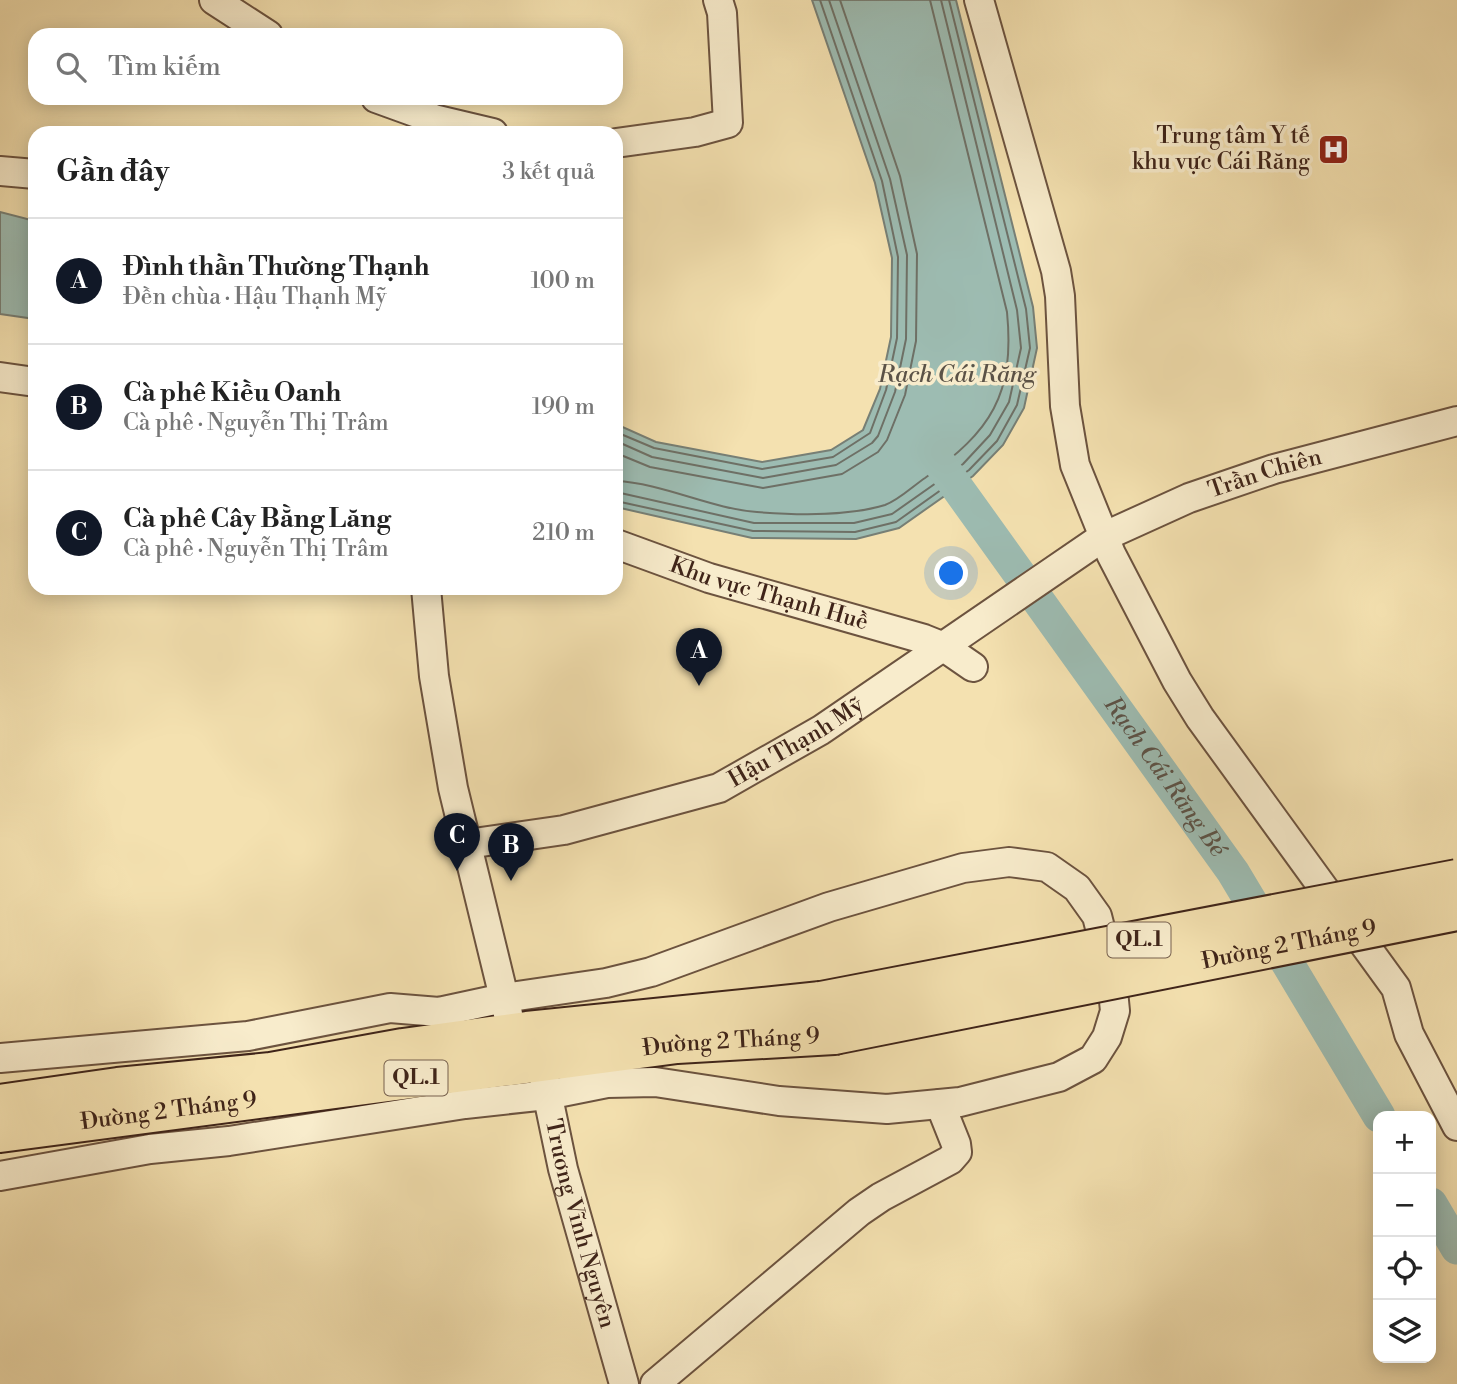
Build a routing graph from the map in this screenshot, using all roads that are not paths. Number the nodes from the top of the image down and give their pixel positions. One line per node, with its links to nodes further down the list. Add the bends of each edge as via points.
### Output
1 (214, 0): 4 (street)
2 (718, 0): 7 (street, via 728,123)
3 (979, 0): 13 (street, via 1056,271 1065,406)
4 (257, 28)
5 (390, 105): 6 (street)
6 (434, 126)
7 (623, 142)
8 (0, 171): 9 (street)
9 (28, 173)
10 (0, 377): 11 (street)
11 (28, 381)
12 (1457, 421): 13 (street, Trần Chiên, via 1275,469 1189,498)
13 (1094, 543): 16 (street, Hậu Thạnh Mỹ); 31 (street, via 1200,718 1396,988 1409,1034)
14 (623, 547): 16 (street, Khu vực Thạnh Huề, via 709,578)
15 (427, 595): 18 (street, via 434,676)
16 (944, 640): 17 (street, Khu vực Thạnh Huề); 18 (street, Hậu Thạnh Mỹ, via 821,730 719,788 564,830)
17 (973, 667)
18 (467, 844): 22 (street)
19 (1457, 879): 23 (highway, Đường 2 Tháng 9 / QL.1, bridge)
20 (1457, 911): 23 (highway, Đường 2 Tháng 9 / QL.1, bridge)
21 (439, 1012): 22 (street); 25 (street); 26 (street, via 390,1008 248,1036)
22 (508, 1016): 23 (highway, Đường 2 Tháng 9 / QL.1); 25 (highway, Đường 2 Tháng 9 / QL.1); 30 (street, via 651,972 829,907 963,869 1009,862 1047,867 1077,888 1097,916 1111,971 1115,1011 1107,1037 1093,1059 1059,1077)
23 (827, 1018): 24 (highway, Đường 2 Tháng 9 / QL.1)
24 (634, 1050): 27 (highway, Đường 2 Tháng 9 / QL.1); 28 (street)
25 (386, 1051): 29 (highway, Đường 2 Tháng 9 / QL.1, via 271,1072)
26 (0, 1058)
27 (544, 1079): 28 (street); 32 (highway, Đường 2 Tháng 9 / QL.1); 33 (street, via 465,1104 150,1149); 34 (street, Trương Vĩnh Nguyên, via 563,1169)
28 (607, 1083): 30 (street, via 655,1082 779,1101 887,1109)
29 (0, 1104)
30 (940, 1104): 35 (street, via 956,1144 957,1152 950,1160 859,1212)
31 (1457, 1126)
32 (0, 1133)
33 (0, 1176)
34 (624, 1384)
35 (655, 1384)

